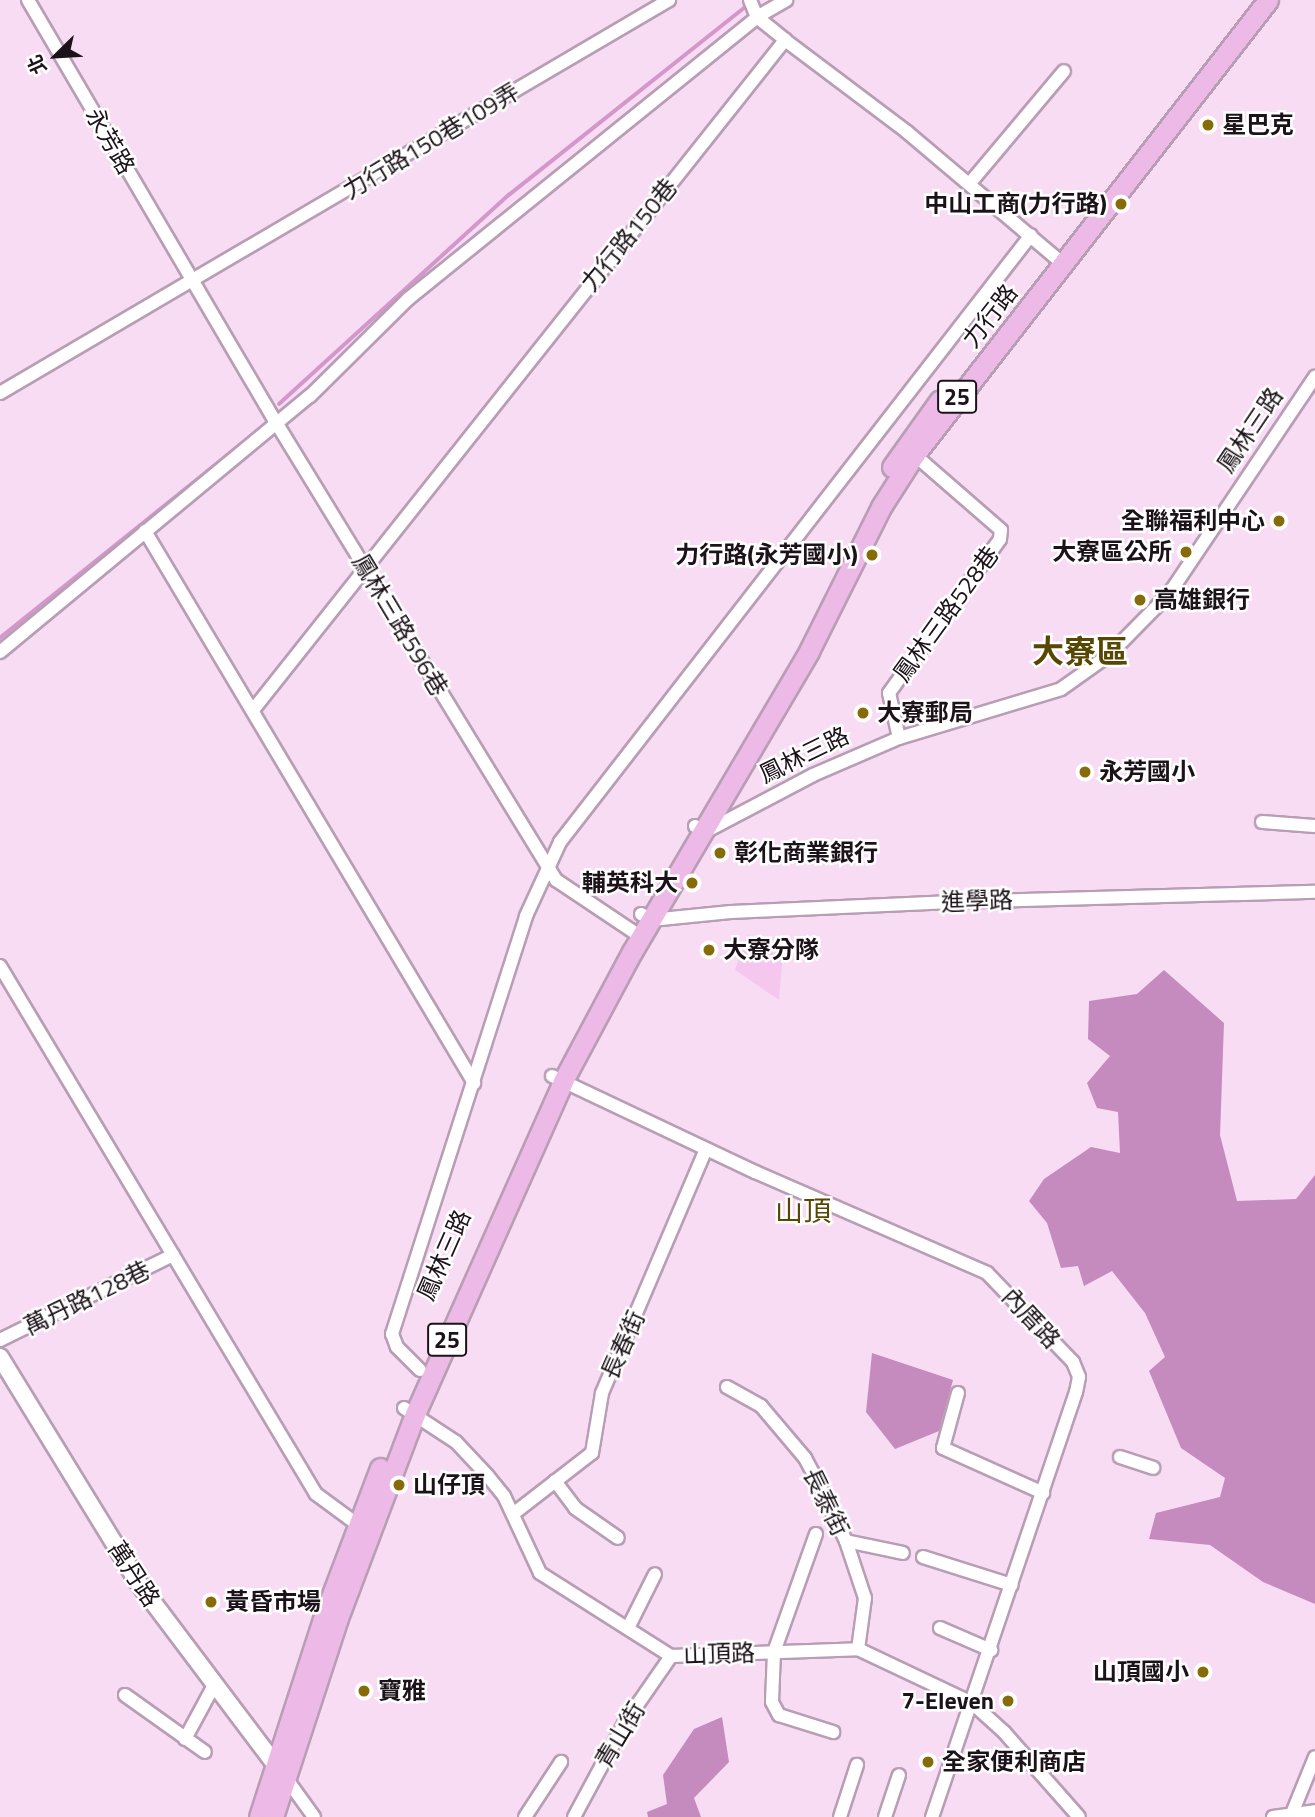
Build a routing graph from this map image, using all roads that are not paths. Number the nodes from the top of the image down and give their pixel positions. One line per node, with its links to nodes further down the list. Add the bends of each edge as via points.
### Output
1 (27, 0): 13 (street, 永芳路)
2 (669, 0): 13 (street, 力行路150巷109弄)
3 (750, 0): 7 (street)
4 (787, 0): 7 (street)
5 (1253, 0): 12 (main road, 力行路 / 25)
6 (1268, 0): 12 (main road, 力行路 / 25)
7 (757, 17): 8 (street); 16 (street, via 408,299)
8 (785, 40): 10 (street); 19 (street, 力行路150巷)
9 (1064, 71): 10 (street)
10 (970, 183): 11 (street)
11 (1031, 235): 12 (street); 26 (street, via 560,842)
12 (1057, 259): 17 (main road, 力行路 / 25)
13 (193, 281): 15 (street, 力行路150巷109弄); 16 (street, 鳳林三路596巷)
14 (1315, 377): 22 (street, 鳳林三路, via 1169,594 1109,654 1060,689)
15 (0, 393)
16 (277, 424): 18 (street); 19 (street, 鳳林三路596巷)
17 (909, 450): 22 (street, 鳳林三路528巷, via 1001,530 1000,539 889,693); 25 (main road, 力行路 / 25)
18 (145, 531): 20 (street); 21 (street)
19 (364, 566): 21 (street, 力行路150巷); 26 (street, 鳳林三路596巷)
20 (0, 652)
21 (253, 710): 31 (street)
22 (900, 738): 25 (street, 鳳林三路)
23 (1262, 822): 24 (street)
24 (1315, 826)
25 (700, 829): 28 (main road, 鳳林三路 / 25)
26 (548, 867): 28 (street, 鳳林三路596巷, via 556,880); 31 (street, via 526,916)
27 (1315, 892): 28 (street, 進學路, via 731,912)
28 (641, 926): 30 (main road, 鳳林三路 / 25)
29 (0, 966): 33 (street)
30 (557, 1079): 32 (street, 內厝路); 36 (main road, 鳳林三路 / 25); 39 (main road, 鳳林三路 / 25)
31 (474, 1083): 36 (street, via 392,1334 397,1347)
32 (706, 1149): 42 (street, 長春街, via 602,1393 592,1453); 43 (street, 內厝路, via 995,1279 1073,1362 1079,1377)
33 (173, 1255): 34 (street, 萬丹路128巷); 45 (street, via 316,1494)
34 (0, 1340)
35 (0, 1357): 59 (street, 萬丹路, via 137,1581)
36 (419, 1370): 39 (main road, 鳳林三路 / 25)
37 (727, 1387): 48 (street, 長泰街, via 761,1406 805,1458)
38 (958, 1393): 43 (street, via 943,1448)
39 (410, 1411): 44 (street, 山頂路, via 456,1442 504,1496); 45 (main road, 鳳林三路 / 25); 68 (main road, 鳳林三路 / 25)
40 (1119, 1457): 41 (street)
41 (1153, 1468)
42 (555, 1481): 44 (street, 長春街); 47 (street, via 575,1508)
43 (1043, 1493): 52 (street, 內厝路)
44 (513, 1514): 53 (street, 山頂路, via 540,1573)
45 (358, 1524): 68 (main road, 鳳林三路 / 25)
46 (816, 1534): 57 (street)
47 (618, 1538)
48 (846, 1541): 49 (street); 55 (street, 長泰街, via 865,1598)
49 (903, 1553)
50 (923, 1557): 52 (street)
51 (655, 1574): 53 (street)
52 (1012, 1584): 56 (street, 內厝路)
53 (628, 1628): 58 (street, 山頂路)
54 (940, 1628): 56 (street)
55 (858, 1649): 57 (street, 山頂路); 61 (street, 山頂路)
56 (991, 1650): 61 (street, 內厝路)
57 (774, 1652): 58 (street, 山頂路); 62 (street, via 771,1686 776,1711)
58 (671, 1656): 76 (street, 青山街, via 624,1724)
59 (213, 1687): 63 (street); 68 (street, 萬丹路)
60 (125, 1695): 63 (street)
61 (972, 1703): 79 (street, 內厝路); 80 (street, 山頂路)
62 (833, 1732)
63 (185, 1740): 64 (street)
64 (205, 1752)
65 (1315, 1757): 70 (street)
66 (561, 1762): 75 (street)
67 (858, 1765): 77 (street)
68 (281, 1772): 72 (main road, 鳳林三路 / 25); 73 (main road, 鳳林三路 / 25); 74 (street)
69 (899, 1775): 78 (street)
70 (1293, 1811): 71 (street); 81 (street)
71 (1315, 1811)
72 (259, 1817)
73 (273, 1817)
74 (314, 1817)
75 (525, 1817)
76 (574, 1817)
77 (840, 1817)
78 (885, 1817)
79 (932, 1817)
80 (1079, 1817)
81 (1273, 1817)

